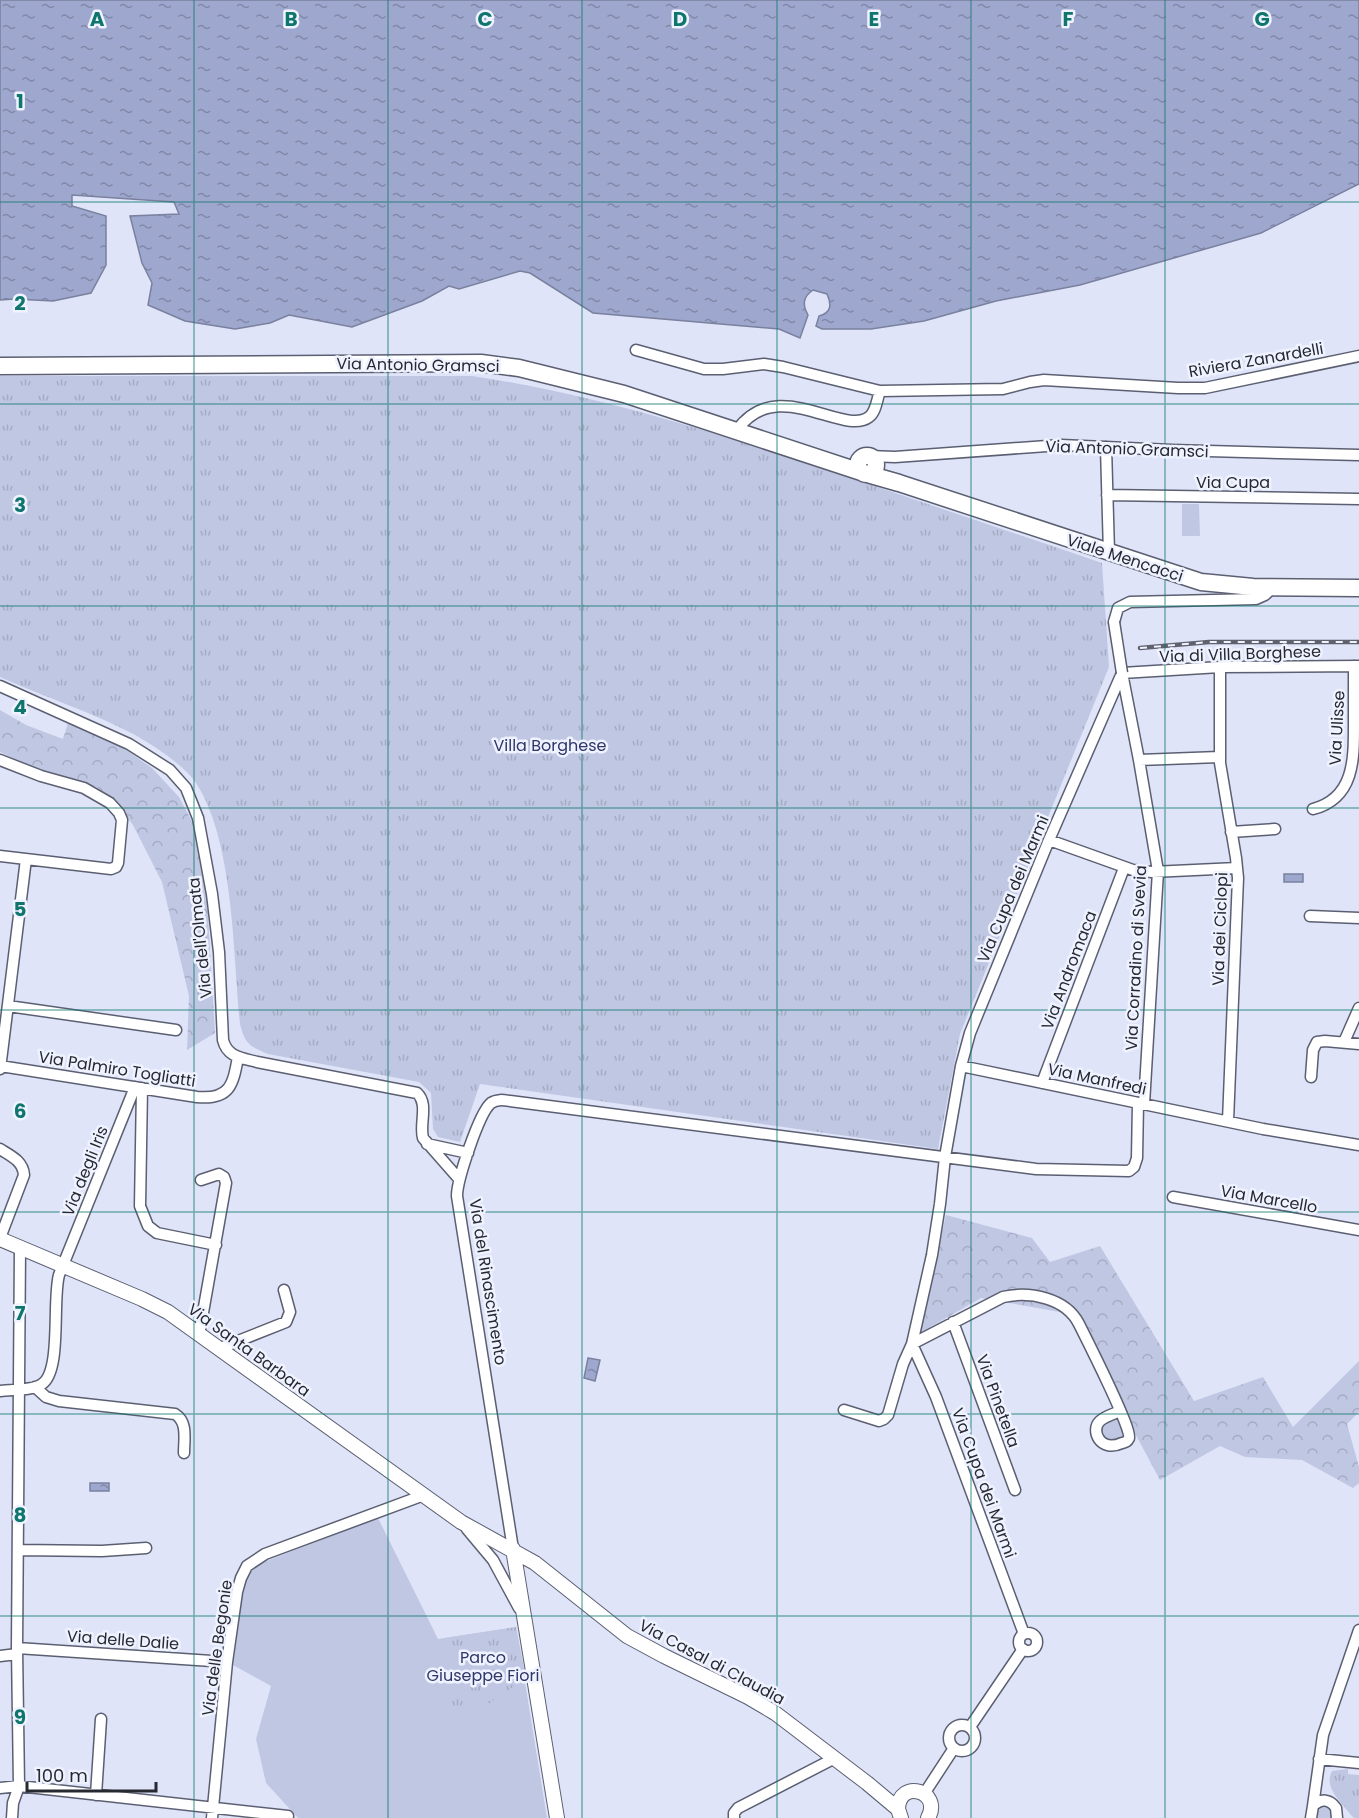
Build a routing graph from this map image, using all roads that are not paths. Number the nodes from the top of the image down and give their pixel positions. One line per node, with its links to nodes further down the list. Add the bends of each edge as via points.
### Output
1 (636, 350): 4 (street, Riviera Zanardelli, via 704,369 764,364 790,368)
2 (1359, 356): 4 (street, Riviera Zanardelli, via 1210,387 1044,380 1003,389)
3 (0, 366): 5 (main road, Via Antonio Gramsci, via 481,363 519,368 624,394)
4 (880, 391): 5 (street, via 872,413 862,420 781,406 754,414)
5 (737, 430): 8 (main road, Via Antonio Gramsci, via 823,458)
6 (1106, 447): 7 (street, Via Antonio Gramsci); 8 (street, Via Antonio Gramsci, via 1052,445 895,457); 9 (street)
7 (1359, 455)
8 (868, 464): 11 (main road, Viale Mencacci, via 899,483)
9 (1107, 495): 10 (street, Via Cupa); 11 (street)
10 (1359, 499)
11 (1109, 553): 12 (main road, Viale Mencacci, via 1201,582)
12 (1272, 588): 13 (main road, Viale Mencacci); 16 (street, bridge, via 1265,596 1256,598 1130,602 1118,608 1114,622)
13 (1359, 588)
14 (1356, 666): 15 (street, Via di Villa Borghese); 21 (street, Via Ulisse, via 1352,768 1338,795)
15 (1220, 667): 16 (street, Via di Villa Borghese); 18 (street, Via dei Ciclopi)
16 (1122, 673): 20 (street, Via Corradino di Svevia); 24 (street, Via Cupa dei Marmi)
17 (0, 686): 37 (street, Via dell'Olmata, via 129,744 170,770 186,788 198,818 212,894 223,1044)
18 (1219, 757): 20 (street); 23 (street, Via dei Ciclopi)
19 (0, 760): 26 (street, via 91,791 123,820 119,861 113,869)
20 (1139, 760): 29 (street, Via Corradino di Svevia)
21 (1313, 809)
22 (1275, 829): 23 (street)
23 (1231, 832): 28 (street, Via dei Ciclopi)
24 (1049, 840): 27 (street); 38 (street, Via Cupa dei Marmi, via 970,1033)
25 (0, 856): 26 (street)
26 (26, 859): 32 (street)
27 (1124, 868): 29 (street); 41 (street, Via Andromaca)
28 (1237, 868): 29 (street); 44 (street, Via dei Ciclopi)
29 (1158, 872): 43 (street, Via Corradino di Svevia)
30 (1310, 916): 31 (street)
31 (1359, 918)
32 (8, 1006): 34 (street); 39 (street)
33 (1359, 1008): 35 (street)
34 (176, 1030)
35 (1344, 1042): 36 (street); 40 (street, via 1322,1041 1315,1045)
36 (1359, 1044)
37 (238, 1057): 42 (street, Via Palmiro Togliatti, via 231,1084 216,1097); 45 (street, via 415,1092 422,1099 422,1134)
38 (961, 1066): 41 (street, Via Manfredi); 49 (street, Via Cupa dei Marmi)
39 (0, 1067): 42 (street, Via Palmiro Togliatti)
40 (1311, 1077)
41 (1042, 1083): 43 (street, Via Manfredi)
42 (139, 1088): 55 (street, via 140,1200 144,1218 154,1232); 57 (street, Via degli Iris)
43 (1141, 1103): 44 (street, Via Manfredi); 49 (street, Via Corradino di Svevia, via 1137,1161 1129,1171 1049,1170)
44 (1228, 1121): 46 (street, Via Manfredi)
45 (427, 1144): 48 (street); 50 (street)
46 (1359, 1144)
47 (0, 1149): 54 (street, via 23,1168 23,1179)
48 (468, 1153): 49 (street, Via del Rinascimento, via 486,1110 491,1103 501,1100); 50 (street, Via del Rinascimento)
49 (945, 1157): 61 (street, Via Cupa dei Marmi, via 936,1233)
50 (459, 1179): 73 (street, Via del Rinascimento, via 458,1201)
51 (201, 1180): 55 (street, via 219,1174 226,1180)
52 (1173, 1197): 53 (street, Via Marcello)
53 (1359, 1230)
54 (0, 1239): 56 (street, Via Santa Barbara)
55 (216, 1245): 60 (street)
56 (20, 1248): 57 (street, Via Santa Barbara); 64 (street)
57 (63, 1265): 60 (street, Via Santa Barbara, via 151,1302); 63 (street, Via degli Iris, via 56,1292 52,1366 46,1380)
58 (284, 1290): 62 (street, via 290,1312 286,1322)
59 (953, 1322): 61 (street); 67 (street, via 1003,1297 1016,1295 1065,1306 1078,1321); 69 (street, Via Pinetella)
60 (199, 1335): 62 (street, Via Santa Barbara)
61 (912, 1344): 66 (street, Via Cupa dei Marmi, via 884,1419); 81 (street, Via Cupa dei Marmi, via 936,1397 1024,1634 1035,1636 1037,1644 1032,1651 1023,1649)
62 (218, 1349): 70 (street, Via Santa Barbara)
63 (35, 1387): 64 (street); 68 (street, via 55,1401 175,1414 184,1425)
64 (19, 1389): 65 (street); 74 (street)
65 (0, 1391)
66 (844, 1410)
67 (1120, 1411)
68 (184, 1453)
69 (1015, 1490)
70 (424, 1495): 71 (street, Via Santa Barbara); 79 (street, Via delle Begonie, via 252,1562 238,1584)
71 (461, 1522): 73 (street, Via Santa Barbara); 75 (street, Via Santa Barbara, via 493,1560)
72 (146, 1548): 74 (street)
73 (513, 1549): 75 (street, Via del Rinascimento); 83 (street, Via Casal di Claudia, via 627,1636 759,1703)
74 (18, 1550): 77 (street)
75 (526, 1623): 101 (street, Via del Rinascimento)
76 (1359, 1630): 84 (street, via 1326,1722)
77 (17, 1651): 78 (street, Via delle Dalie); 79 (street, Via delle Dalie); 88 (street)
78 (0, 1656)
79 (226, 1662): 94 (street, Via delle Begonie)
80 (101, 1719): 92 (street)
81 (970, 1727): 82 (street, via 962,1724 951,1730 949,1737); 82 (street, via 975,1738 973,1746 962,1751)
82 (954, 1748): 91 (street)
83 (835, 1758): 87 (street, Via Casal di Claudia); 102 (street, via 738,1808)
84 (1319, 1759): 85 (street); 86 (street)
85 (1359, 1763)
86 (1318, 1772): 93 (street); 96 (street)
87 (867, 1783): 90 (street, Via Casal di Claudia, via 892,1792); 95 (street, Via Casal di Claudia)
88 (19, 1786): 89 (street); 92 (street); 100 (street)
89 (0, 1788)
90 (907, 1792): 91 (street, Via Casal di Claudia); 95 (street, Via Casal di Claudia, via 900,1800)
91 (924, 1794): 98 (street, via 930,1802)
92 (96, 1795): 94 (street)
93 (1330, 1802): 96 (street, via 1320,1801); 99 (street)
94 (213, 1813): 97 (street)
95 (899, 1814)
96 (1310, 1814)
97 (288, 1816)
98 (930, 1816)
99 (1339, 1816)
100 (12, 1818)
101 (557, 1818)
102 (734, 1818)

